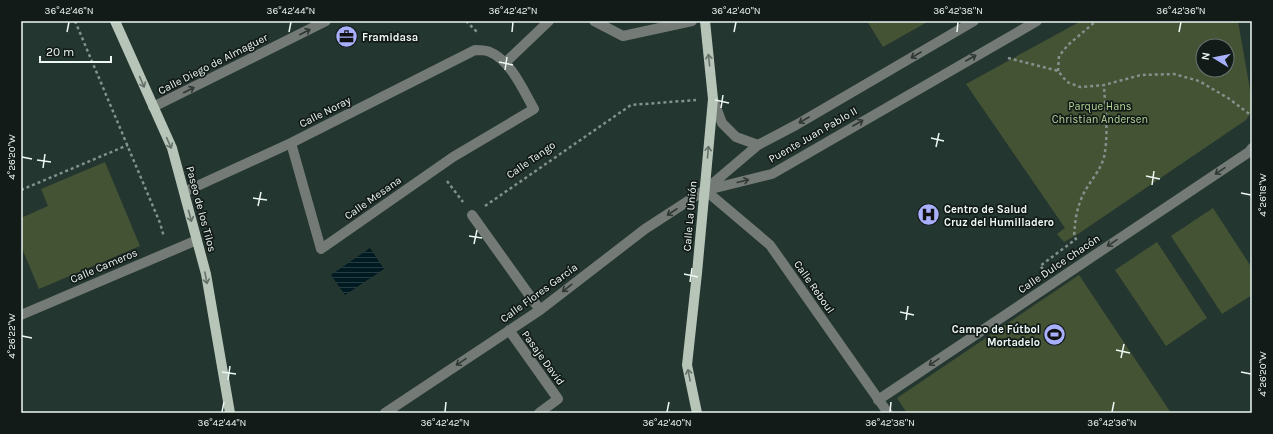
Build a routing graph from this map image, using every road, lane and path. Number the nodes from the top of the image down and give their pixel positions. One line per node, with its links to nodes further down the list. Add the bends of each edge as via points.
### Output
1 (75, 21): 19 (path)
2 (115, 21): 16 (main road, Paseo de los Tilos, one-way to 16)
3 (326, 21): 16 (street, Calle Diego de Almaguer, one-way to 3)
4 (549, 21): 12 (street)
5 (594, 21): 6 (street, via 622,36)
6 (692, 21)
7 (705, 21): 15 (main road, Calle La Unión, one-way to 7)
8 (974, 21): 20 (street, Puente Juan Pablo II, one-way to 20)
9 (1037, 21): 11 (street, Puente Juan Pablo II)
10 (1096, 21): 13 (path, via 1068,44 1059,56)
11 (985, 50): 13 (path); 24 (street, Puente Juan Pablo II, one-way to 11, via 772,174)
12 (504, 62): 18 (street, Calle Noray, via 489,51 475,50); 22 (street, Calle Mesana, via 534,109)
13 (1058, 71): 14 (path, via 1067,82 1080,87)
14 (1104, 85): 17 (path, via 1140,75 1174,74 1199,81); 29 (path, via 1104,157 1096,176 1082,196 1076,215 1076,239 1040,266)
15 (713, 99): 20 (street, via 722,122 736,137); 24 (main road, Calle La Unión, one-way to 15); 26 (path, Calle Tango, via 631,104)
16 (154, 107): 25 (main road, Paseo de los Tilos, one-way to 25, via 172,148)
17 (1252, 116)
18 (291, 143): 22 (street, Calle Mesana, via 321,249); 25 (street, Calle Noray)
19 (128, 145): 23 (path); 28 (path, via 160,222)
20 (758, 145): 24 (street, Puente Juan Pablo II)
21 (1252, 148): 29 (street, Calle Dulce Chacón, one-way to 29)
22 (438, 168): 26 (path)
23 (21, 190)
24 (705, 190): 30 (street, Calle Flores García, one-way to 30, via 645,229); 33 (street, Calle Reboul, via 770,245); 37 (main road, Calle La Unión, one-way to 24, via 687,365)
25 (184, 192): 27 (main road, Paseo de los Tilos, one-way to 27)
26 (472, 215): 30 (street)
27 (196, 240): 28 (street, Calle Cameros); 34 (main road, Paseo de los Tilos, one-way to 34, via 206,274)
28 (168, 252): 31 (street, Calle Cameros)
29 (1054, 282): 33 (street, Calle Dulce Chacón, one-way to 33)
30 (540, 310): 32 (street, Calle Flores García)
31 (21, 315)
32 (508, 330): 35 (street, Calle Flores García, one-way to 35); 36 (street, Pasaje David, via 558,399)
33 (878, 400): 38 (street, Calle Reboul)
34 (230, 413)
35 (384, 413)
36 (538, 413)
37 (697, 413)
38 (888, 413)

